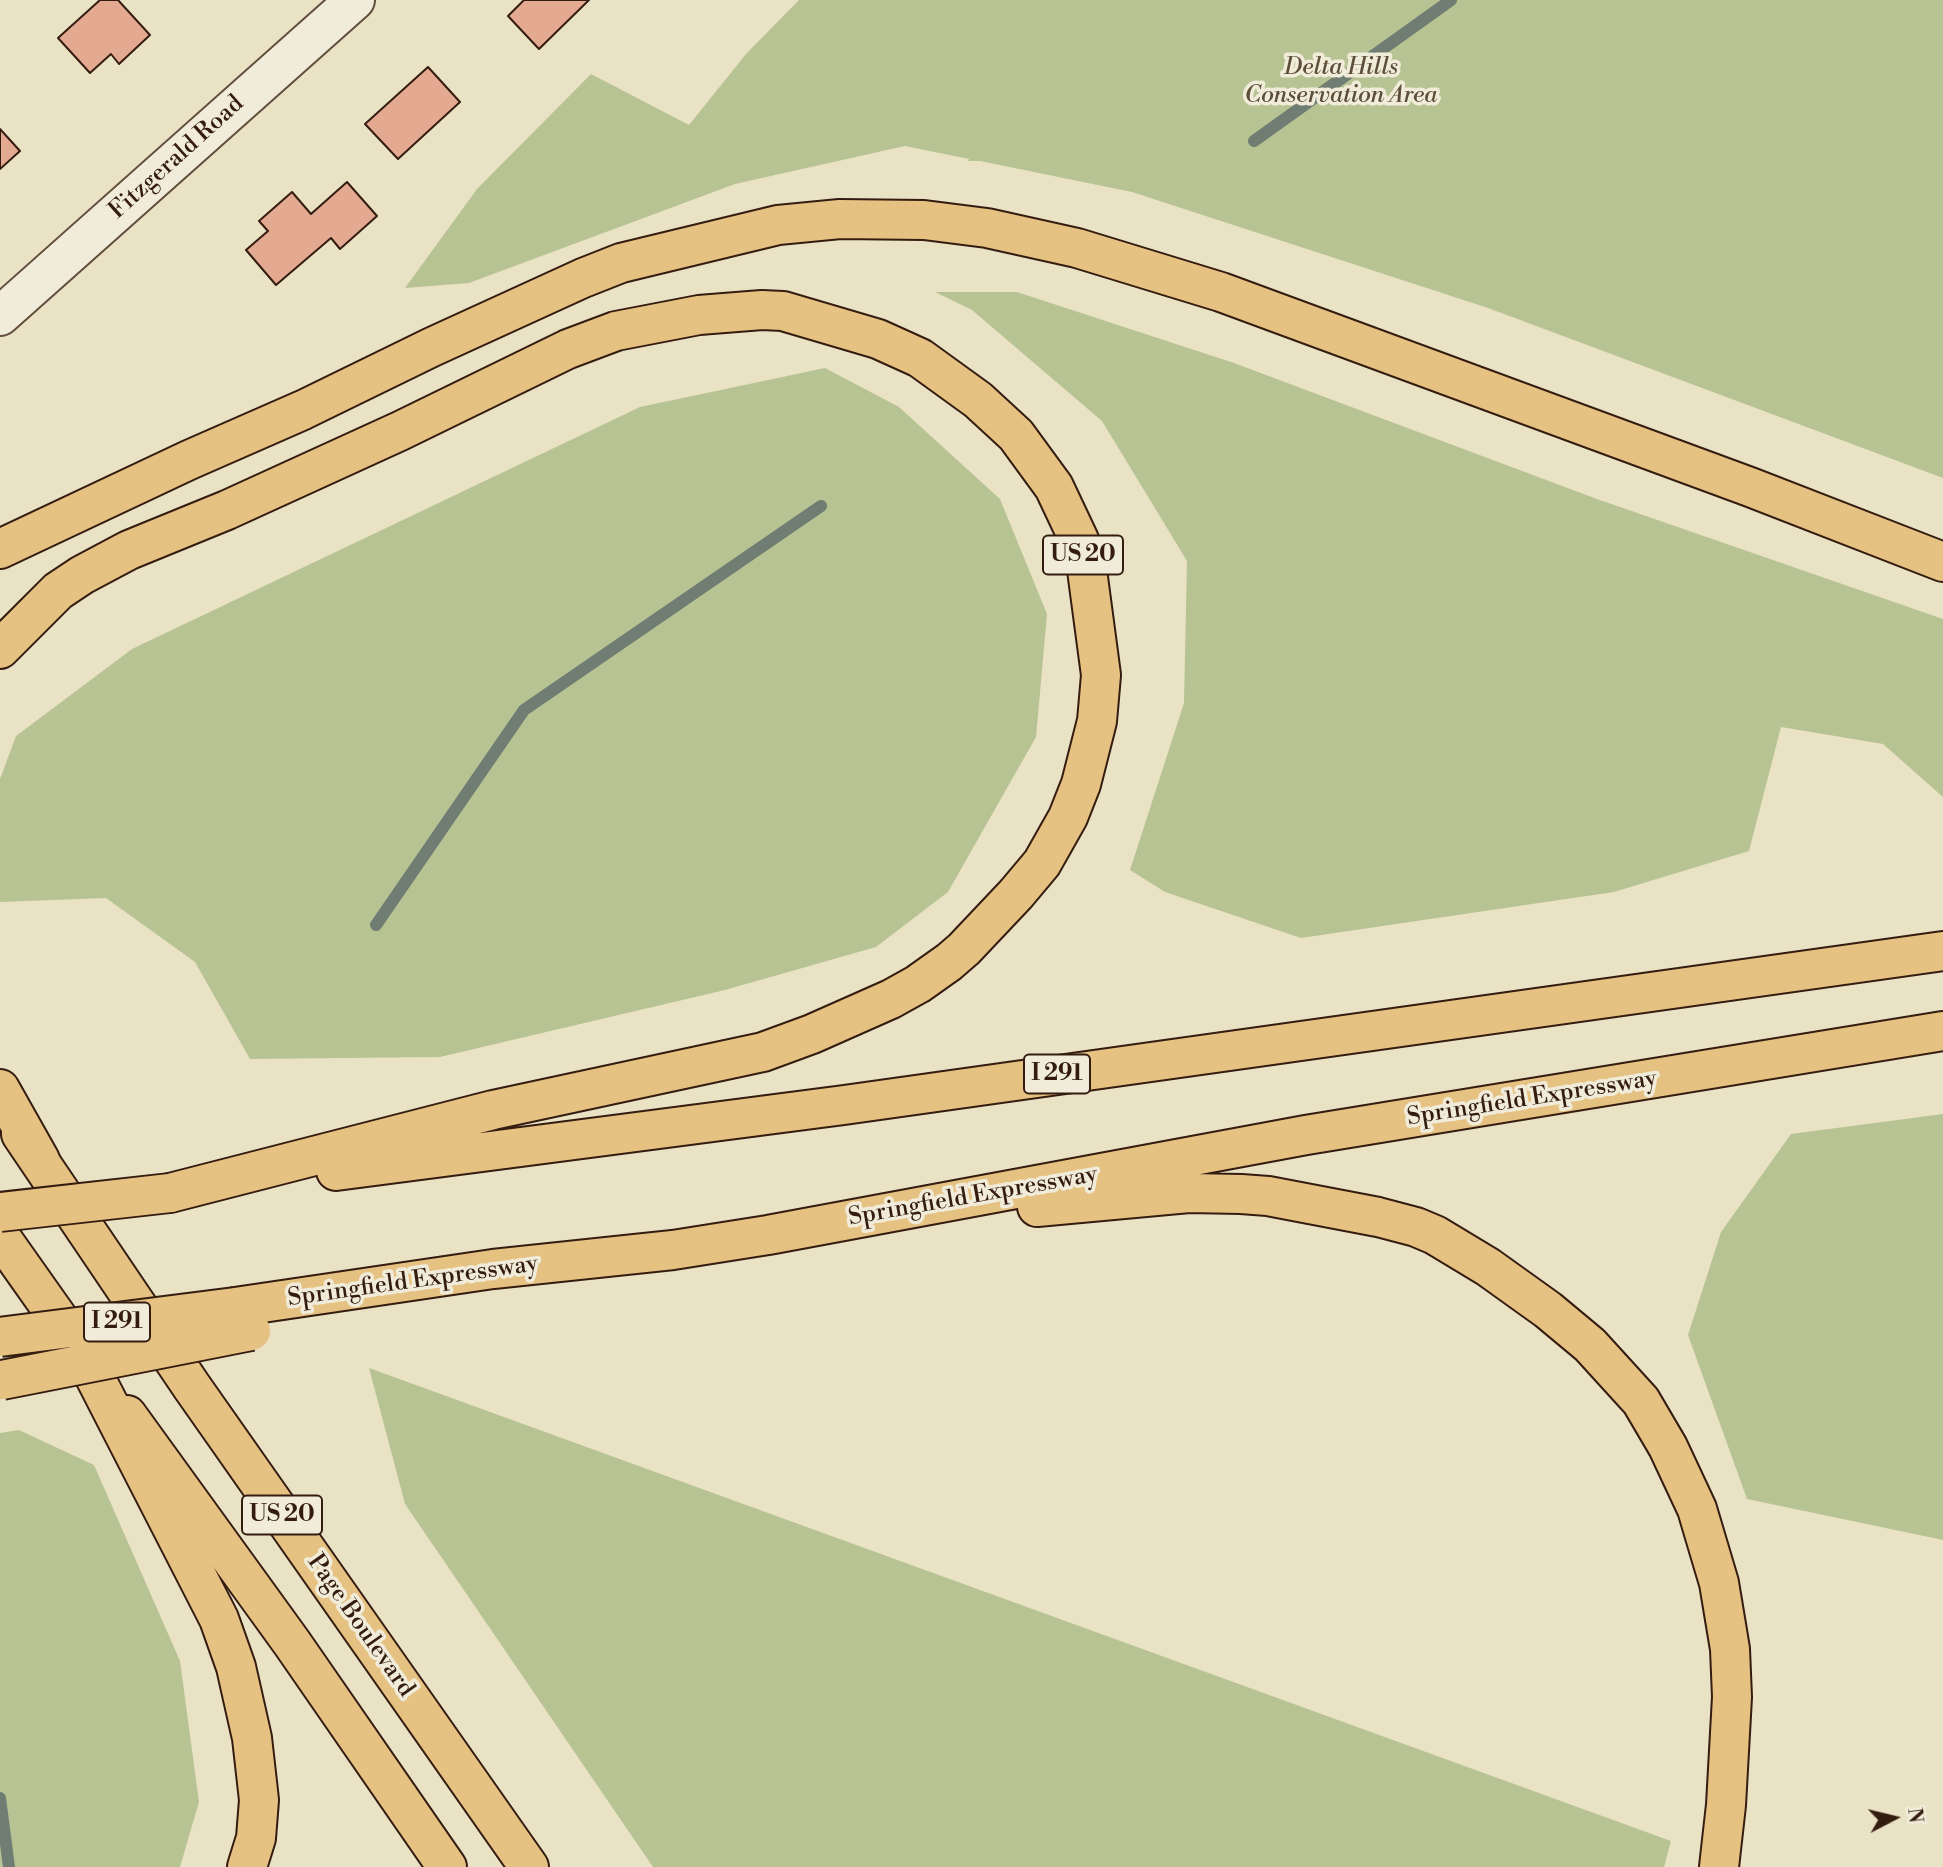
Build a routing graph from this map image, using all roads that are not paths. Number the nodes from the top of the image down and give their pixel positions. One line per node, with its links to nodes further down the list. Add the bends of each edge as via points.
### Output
1 (355, 0): 2 (street, Fitzgerald Road)
2 (0, 316)
3 (0, 549): 4 (main road, via 621,262 778,225 924,220 1077,248 1221,292 1750,486)
4 (1943, 562)
5 (0, 649): 11 (main road, US 20, via 58,591 128,550 400,431 568,349 616,331 699,314 783,311 878,339 920,358 978,400 1016,435 1054,487 1079,541 1101,675 1097,721 1081,785 1042,863 949,962 891,999 763,1052 493,1110)
6 (1943, 951): 11 (main road, I 291, via 844,1105)
7 (1943, 1031): 13 (main road, Springfield Expressway / I 291, via 1306,1135)
8 (0, 1090): 10 (main road, US 20)
9 (0, 1108): 10 (main road, Page Boulevard)
10 (40, 1160): 21 (main road, Page Boulevard / US 20, via 192,1387)
11 (170, 1193): 12 (main road, I 291, bridge)
12 (0, 1212)
13 (819, 1225): 15 (main road, Springfield Expressway / I 291, via 638,1254 493,1269); 22 (main road, via 1189,1193 1241,1194 1416,1227 1488,1267 1570,1326 1625,1381 1661,1435 1697,1509 1719,1583 1730,1649 1732,1697)
14 (0, 1237): 17 (main road)
15 (243, 1319): 16 (main road, Springfield Expressway / I 291, bridge); 18 (main road, bridge)
16 (0, 1337)
17 (82, 1352): 19 (main road, via 219,1619 236,1667 258,1789 258,1822); 20 (main road)
18 (1, 1380)
19 (247, 1867)
20 (447, 1867)
21 (529, 1867)
22 (1719, 1867)

